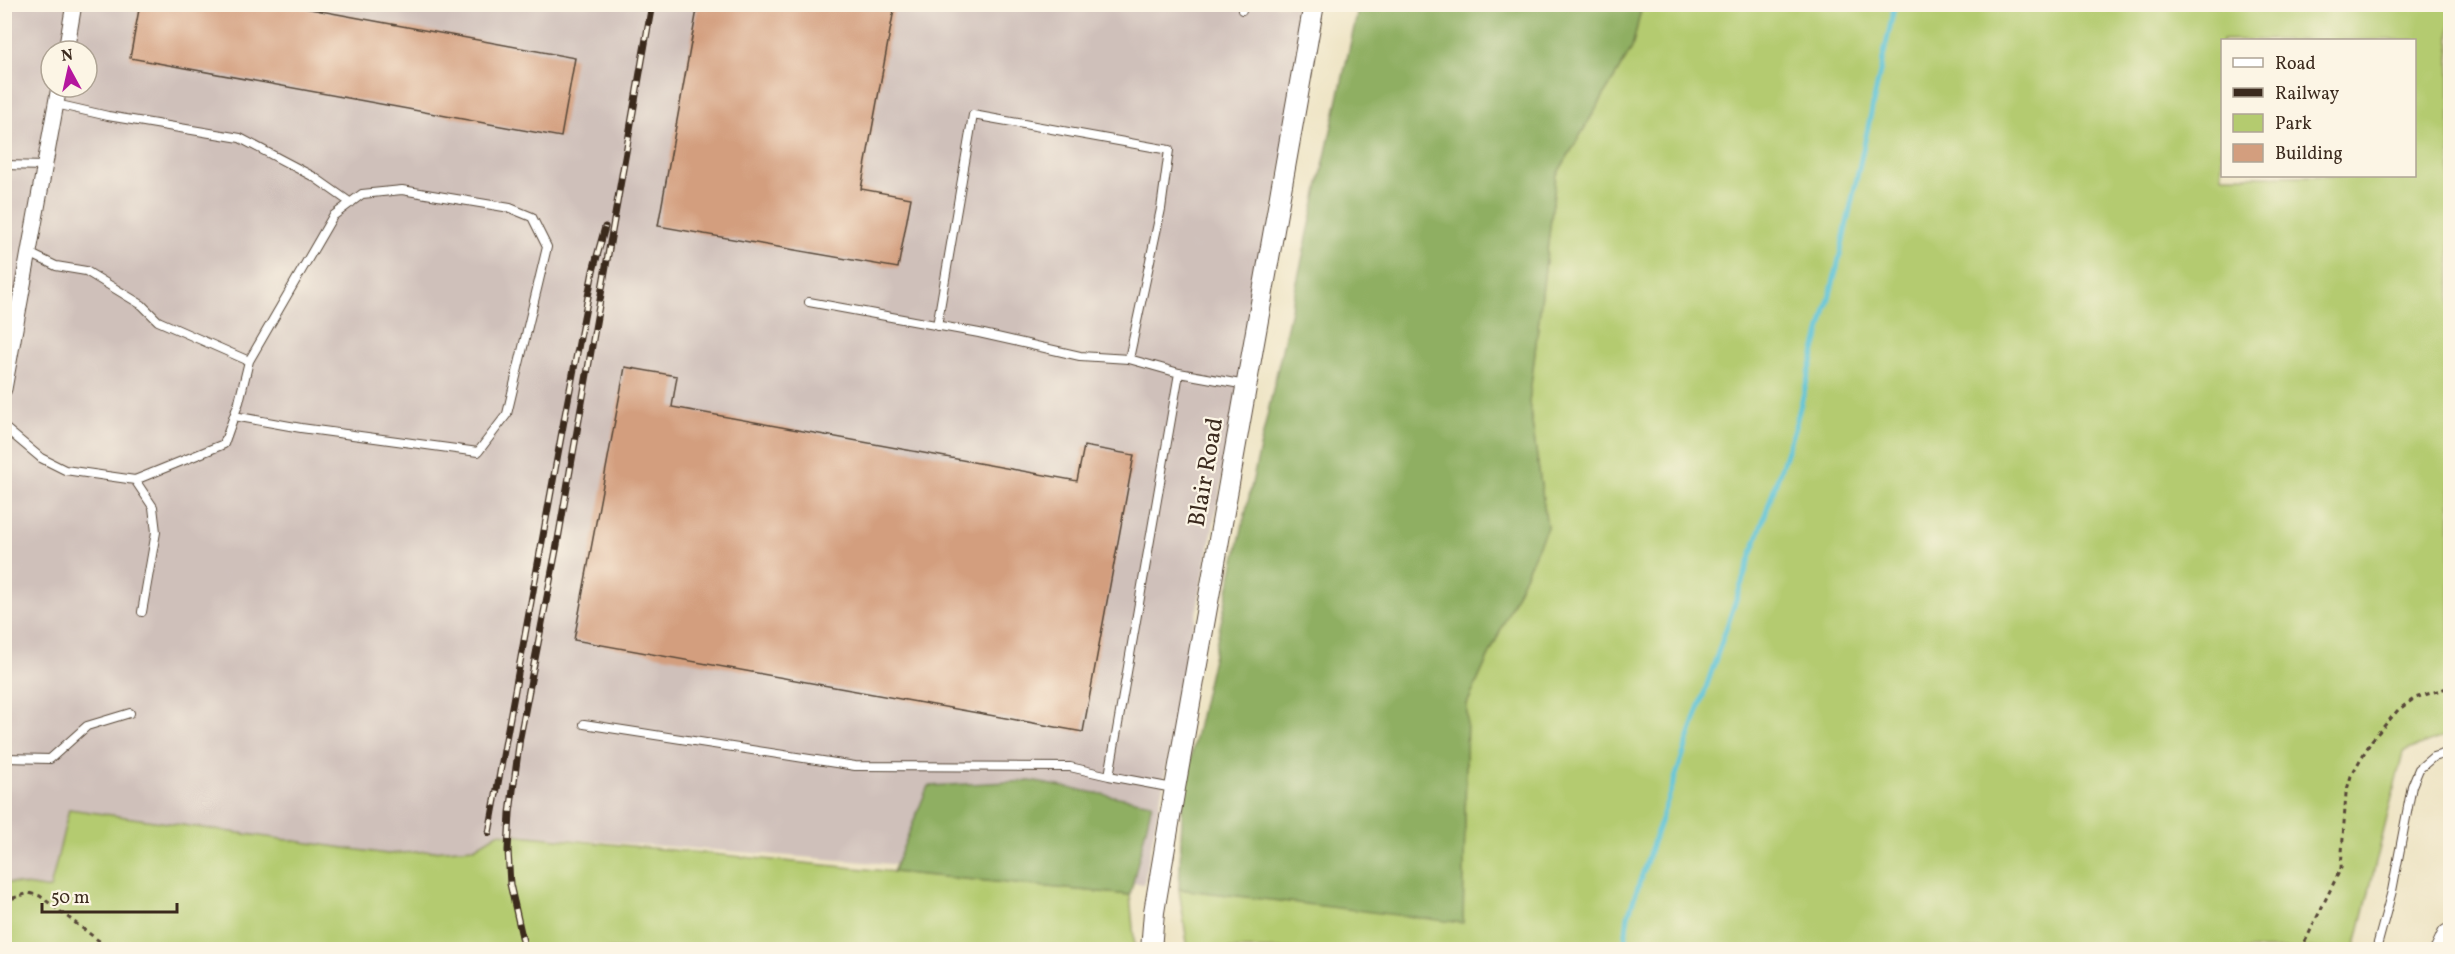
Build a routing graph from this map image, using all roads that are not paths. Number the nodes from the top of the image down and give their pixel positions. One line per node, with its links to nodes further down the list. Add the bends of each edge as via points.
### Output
1 (74, 4): 3 (street)
2 (1314, 4): 15 (street, Blair Road)
3 (68, 39)
4 (57, 99): 5 (street)
5 (56, 104): 7 (street); 8 (lane, via 240,138 314,177)
6 (4, 165): 7 (lane)
7 (45, 166): 9 (street)
8 (351, 203): 13 (lane, via 333,216); 17 (lane, via 362,194 402,190 510,208 532,217 547,247 507,414 478,452)
9 (29, 253): 13 (lane, via 56,266 86,271 142,305 158,321); 16 (street)
10 (809, 302): 11 (lane)
11 (937, 326): 12 (lane, via 1080,356); 12 (lane, via 973,115 1169,150 1161,210)
12 (1129, 359): 14 (lane)
13 (249, 362): 17 (lane)
14 (1179, 373): 15 (lane); 25 (lane)
15 (1246, 385): 26 (street, Blair Road)
16 (4, 389)
17 (234, 416): 19 (lane, via 224,444)
18 (4, 427): 19 (lane, via 41,459 65,470)
19 (135, 480): 20 (lane, via 153,507 156,532)
20 (142, 612)
21 (130, 713): 24 (lane, via 87,726 50,759)
22 (584, 724): 25 (lane, via 855,766 1070,767)
23 (2451, 752): 29 (lane, via 2433,757 2419,769 2412,786)
24 (4, 758)
25 (1109, 776): 26 (lane)
26 (1175, 788): 28 (street, Blair Road)
27 (2451, 938): 30 (highway)
28 (1151, 950)
29 (2376, 950)
30 (2444, 950)

